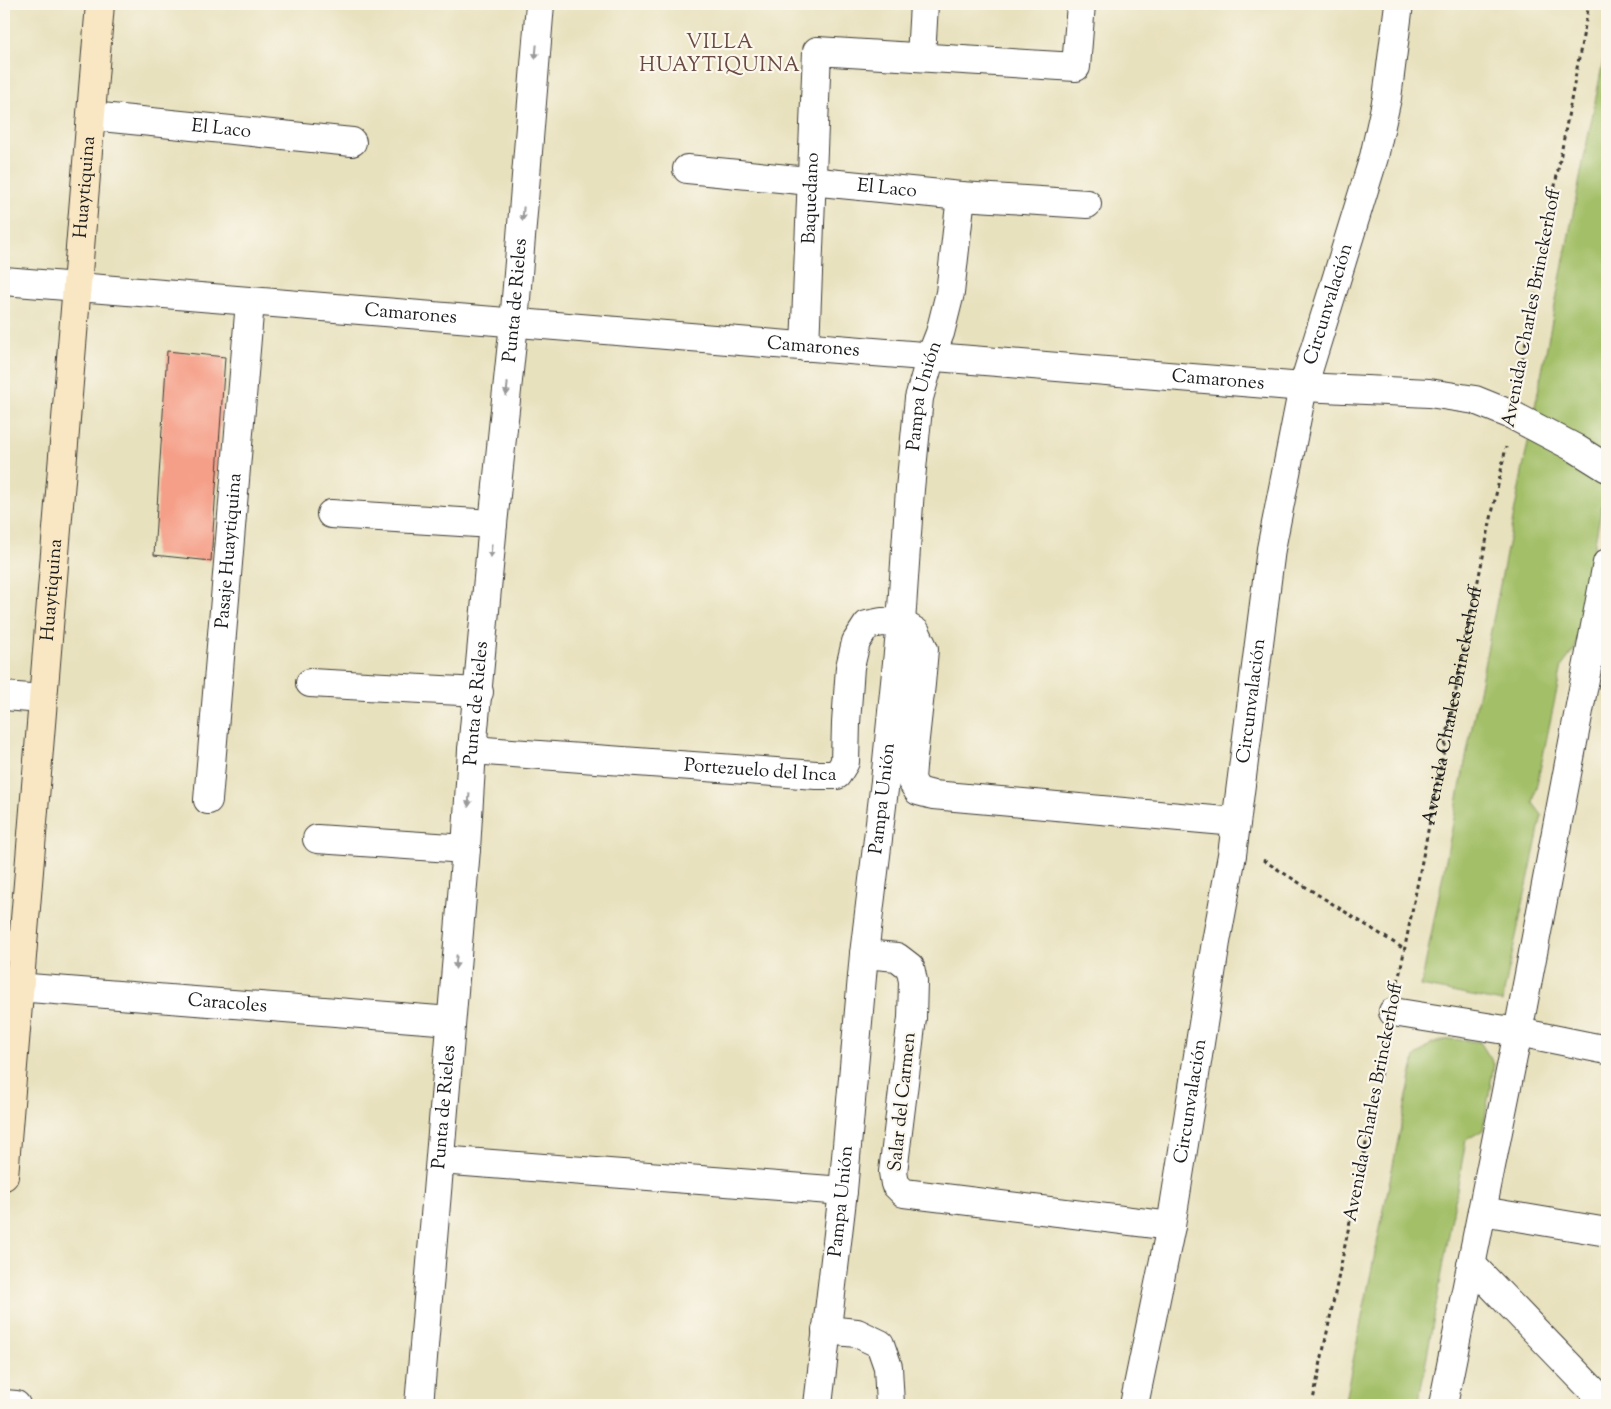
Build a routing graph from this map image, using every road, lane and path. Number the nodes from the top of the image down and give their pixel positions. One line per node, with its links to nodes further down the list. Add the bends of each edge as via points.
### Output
1 (100, 4): 8 (main road, Huaytiquina)
2 (540, 4): 17 (street, Punta de Rieles, one-way to 17)
3 (924, 4): 7 (street)
4 (1081, 4): 7 (street, via 1076,67)
5 (1399, 4): 20 (street, Circunvalación, via 1387,98 1374,157)
6 (1589, 4): 21 (path, Avenida Charles Brinckerhoff)
7 (922, 57): 11 (street, Baquedano, via 817,51)
8 (91, 116): 9 (street, El Laco); 15 (main road, Huaytiquina)
9 (352, 142)
10 (687, 169): 11 (street, El Laco)
11 (812, 180): 12 (street, El Laco); 18 (street, Baquedano)
12 (961, 196): 13 (street, El Laco); 19 (street, Pampa Unión, via 950,293)
13 (1087, 204)
14 (4, 282): 15 (street, Camarones)
15 (78, 288): 16 (street, Camarones); 31 (main road, Huaytiquina)
16 (250, 302): 17 (street, Camarones); 33 (street, Pasaje Huaytiquina)
17 (514, 323): 18 (street, Camarones); 24 (street, Punta de Rieles, one-way to 24)
18 (805, 347): 19 (street, Camarones)
19 (931, 356): 20 (street, Camarones); 26 (street, Pampa Unión, via 919,398)
20 (1303, 387): 21 (street, Camarones, via 1429,393 1475,400); 34 (street, Circunvalación, via 1271,548)
21 (1512, 415): 22 (street, Camarones); 38 (path, Avenida Charles Brinckerhoff)
22 (1607, 468)
23 (331, 514): 24 (street)
24 (493, 524): 29 (street, Punta de Rieles, one-way to 29)
25 (1607, 563): 27 (street)
26 (901, 623): 32 (street, Portezuelo del Inca, via 867,625 856,642 850,667 845,762 837,775); 34 (street, via 916,632 924,648 912,766 912,780 918,792); 39 (street, Pampa Unión)
27 (1598, 657): 43 (street)
28 (310, 683): 29 (street)
29 (479, 692): 32 (street, Punta de Rieles)
30 (4, 696): 31 (street)
31 (43, 699): 40 (main road, Huaytiquina)
32 (472, 750): 36 (street, Punta de Rieles, one-way to 36)
33 (208, 800)
34 (1236, 822): 37 (street, Circunvalación)
35 (317, 839): 36 (street)
36 (466, 848): 42 (street, Punta de Rieles, one-way to 42)
37 (1232, 855): 38 (path, via 1261,859); 49 (street, Circunvalación)
38 (1404, 949): 41 (path, Avenida Charles Brinckerhoff)
39 (864, 954): 47 (street, Pampa Unión); 49 (street, Salar del Carmen, via 897,957 910,967 913,981 912,1018 893,1172 895,1184 904,1193)
40 (11, 987): 42 (street, Caracoles); 46 (main road, Huaytiquina)
41 (1394, 1012): 43 (street); 59 (path, Avenida Charles Brinckerhoff)
42 (451, 1020): 45 (street, Punta de Rieles)
43 (1518, 1032): 44 (street); 48 (street)
44 (1607, 1050)
45 (440, 1160): 47 (street); 55 (street, Punta de Rieles)
46 (4, 1176)
47 (842, 1191): 52 (street, Pampa Unión)
48 (1482, 1210): 50 (street); 51 (street)
49 (1171, 1226): 58 (street, Circunvalación)
50 (1607, 1232)
51 (1471, 1264): 60 (street); 61 (street)
52 (826, 1330): 56 (street, Pampa Unión); 57 (street, via 857,1333 880,1344 888,1367)
53 (4, 1404): 54 (street)
54 (16, 1405)
55 (419, 1405)
56 (818, 1405)
57 (890, 1405)
58 (1134, 1405)
59 (1312, 1405)
60 (1443, 1405)
61 (1607, 1405)

